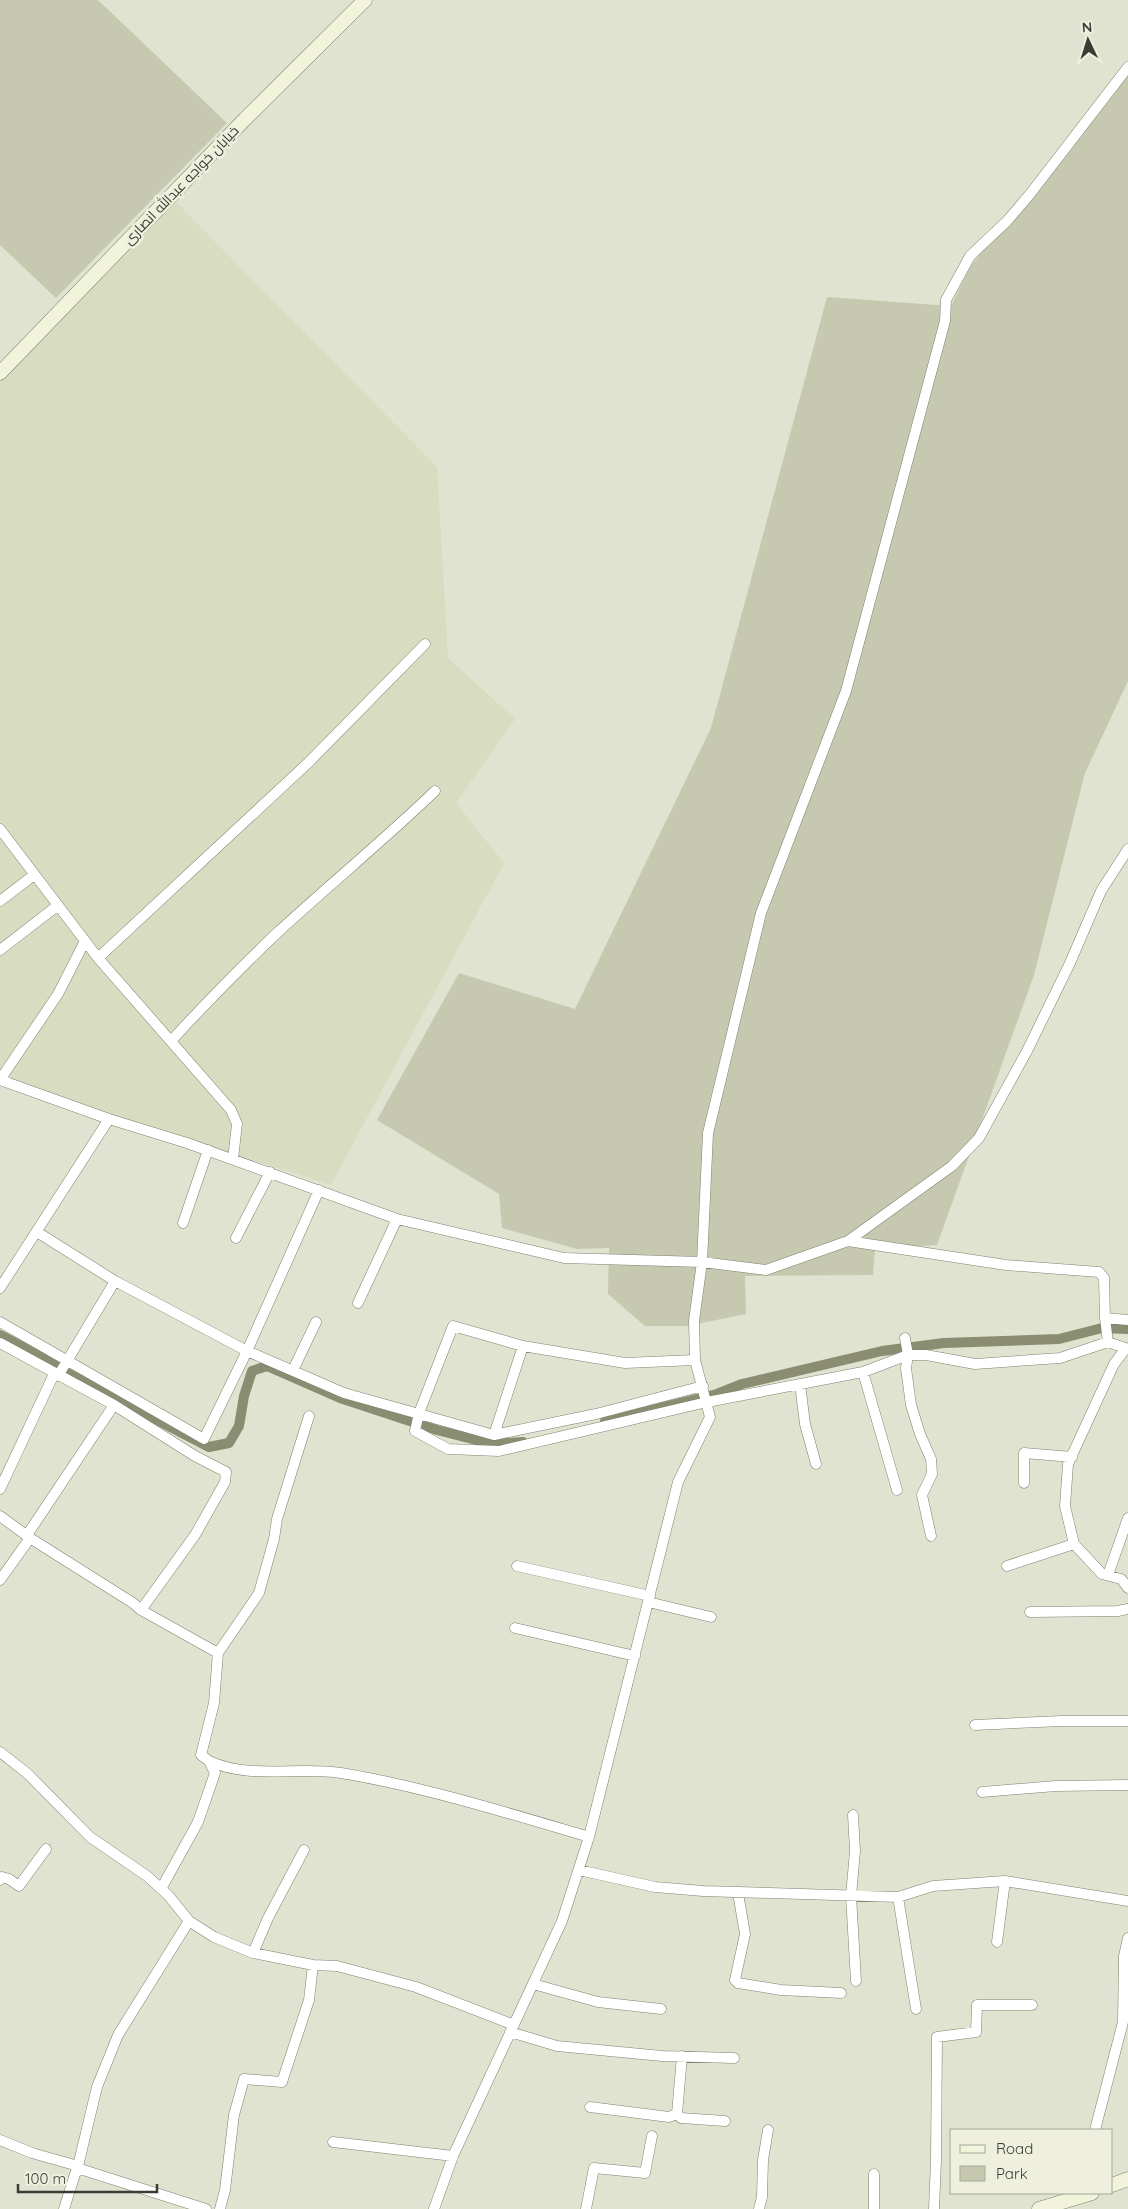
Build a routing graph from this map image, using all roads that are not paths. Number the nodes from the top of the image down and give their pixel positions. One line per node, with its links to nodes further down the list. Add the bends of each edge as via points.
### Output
1 (365, 0): 3 (street, خیابان خواجه عبدالله انصاری)
2 (1128, 67): 26 (street, via 1030,194 970,256 946,300 945,322 846,691 761,913 708,1133)
3 (0, 373)
4 (424, 644): 13 (street, via 302,769)
5 (435, 791): 14 (street, via 278,933)
6 (0, 830): 8 (street)
7 (1128, 848): 25 (street, via 1102,891 1027,1051 979,1138 952,1166)
8 (34, 875): 9 (street); 10 (street)
9 (0, 902)
10 (57, 906): 11 (street); 12 (street)
11 (85, 941): 13 (street); 15 (street, via 58,994)
12 (0, 950)
13 (98, 958): 14 (street)
14 (171, 1041): 18 (street, via 231,1110 237,1124)
15 (0, 1080): 16 (street)
16 (109, 1118): 17 (street); 23 (street)
17 (208, 1150): 18 (street); 22 (street)
18 (233, 1159): 19 (street)
19 (270, 1172): 20 (street); 24 (street)
20 (319, 1190): 21 (street); 39 (street)
21 (397, 1219): 26 (street, via 564,1258); 29 (street)
22 (183, 1223)
23 (37, 1232): 27 (street); 28 (street)
24 (236, 1238)
25 (848, 1241): 26 (street, via 766,1270); 30 (street, via 1006,1265 1099,1272 1104,1278)
26 (702, 1262): 41 (street, via 694,1321)
27 (115, 1281): 39 (street); 42 (street)
28 (0, 1288)
29 (358, 1303)
30 (1105, 1318): 31 (street); 35 (street)
31 (1128, 1320)
32 (0, 1322): 42 (street)
33 (316, 1322): 43 (street)
34 (905, 1338): 40 (street)
35 (1108, 1342): 38 (street); 40 (street, via 1060,1358 975,1364)
36 (0, 1344): 45 (street)
37 (523, 1346): 41 (street, via 625,1363); 50 (street, via 453,1326); 52 (street)
38 (1127, 1349): 55 (street, via 1114,1364)
39 (248, 1351): 43 (street); 53 (street)
40 (908, 1355): 44 (street); 63 (street, via 906,1368 911,1405 931,1459 932,1474 922,1495)
41 (696, 1360): 47 (street)
42 (68, 1361): 45 (street); 53 (street)
43 (293, 1370): 50 (street, via 344,1393)
44 (863, 1372): 46 (street); 59 (street)
45 (56, 1375): 49 (street); 58 (street)
46 (800, 1384): 48 (street); 56 (street, via 805,1424)
47 (703, 1386): 48 (street); 52 (street, via 596,1414)
48 (708, 1402): 50 (street, via 499,1451 448,1449 415,1431); 70 (street, via 710,1417 678,1482)
49 (114, 1405): 54 (street); 62 (street)
50 (419, 1413): 52 (street)
51 (309, 1416): 76 (street, via 277,1519 259,1593)
52 (494, 1435)
53 (204, 1440): 54 (street)
54 (195, 1456): 72 (street, via 226,1472 225,1482 195,1535)
55 (1072, 1457): 57 (street, via 1024,1453); 64 (street, via 1068,1464 1065,1506)
56 (816, 1464)
57 (1024, 1483)
58 (0, 1489)
59 (897, 1490)
60 (0, 1516): 62 (street)
61 (1128, 1518): 67 (street)
62 (29, 1536): 68 (street); 72 (street)
63 (931, 1536)
64 (1074, 1544): 66 (street); 67 (street, via 1102,1574)
65 (517, 1566): 70 (street)
66 (1007, 1566)
67 (1108, 1575): 69 (street, via 1121,1579)
68 (0, 1580)
69 (1128, 1588)
70 (649, 1599): 74 (street); 77 (street)
71 (1128, 1609): 73 (street)
72 (141, 1610): 76 (street)
73 (1030, 1612)
74 (711, 1617)
75 (515, 1628): 77 (street)
76 (218, 1653): 81 (street, via 214,1703 201,1755)
77 (634, 1656): 85 (street)
78 (1128, 1721): 79 (street)
79 (975, 1725)
80 (0, 1752): 91 (street, via 28,1774 90,1837)
81 (209, 1761): 85 (street, via 235,1770 340,1773 490,1808); 91 (street, via 215,1773 198,1822)
82 (1128, 1785): 83 (street)
83 (982, 1792)
84 (853, 1814): 93 (street, via 855,1852)
85 (589, 1836): 88 (street)
86 (46, 1849): 89 (street, via 18,1886 9,1879 2,1877)
87 (304, 1850): 99 (street)
88 (579, 1870): 92 (street, via 655,1887); 102 (street, via 562,1921)
89 (0, 1880)
90 (1005, 1881): 94 (street, via 934,1886); 95 (street); 98 (street)
91 (161, 1889): 96 (street)
92 (738, 1893): 93 (street); 103 (street, via 745,1934 735,1980 738,1983 781,1990)
93 (851, 1896): 94 (street); 101 (street)
94 (898, 1897): 106 (street)
95 (1128, 1901)
96 (189, 1921): 99 (street, via 214,1937); 119 (street, via 118,2035 97,2087)
97 (1128, 1940): 113 (street, via 1124,1956 1123,2022)
98 (996, 1942)
99 (252, 1953): 100 (street)
100 (313, 1965): 107 (street, via 337,1966 416,1987); 127 (street, via 309,2000 282,2082 244,2079 234,2115)
101 (856, 1981)
102 (533, 1984): 105 (street, via 598,2002); 107 (street)
103 (841, 1993)
104 (1032, 2004): 132 (street, via 977,2005 976,2032 937,2037)
105 (661, 2009)
106 (916, 2009)
107 (512, 2029): 108 (street, via 557,2046); 118 (street)
108 (682, 2056): 109 (street); 111 (street)
109 (734, 2058)
110 (590, 2107): 111 (street, via 669,2117)
111 (678, 2114): 112 (street, via 680,2118)
112 (725, 2121)
113 (1095, 2129)
114 (768, 2130): 130 (street)
115 (652, 2136): 129 (street, via 645,2174 594,2168)
116 (0, 2140): 119 (street, via 32,2154)
117 (332, 2142): 118 (street)
118 (453, 2156): 128 (street)
119 (78, 2167): 125 (street); 126 (street)
120 (874, 2174): 131 (street)
121 (1128, 2179): 122 (street)
122 (1113, 2185)
123 (1085, 2194): 124 (street)
124 (1046, 2208)
125 (64, 2209)
126 (206, 2209)
127 (220, 2209)
128 (434, 2209)
129 (586, 2209)
130 (759, 2209)
131 (874, 2209)
132 (934, 2209)

